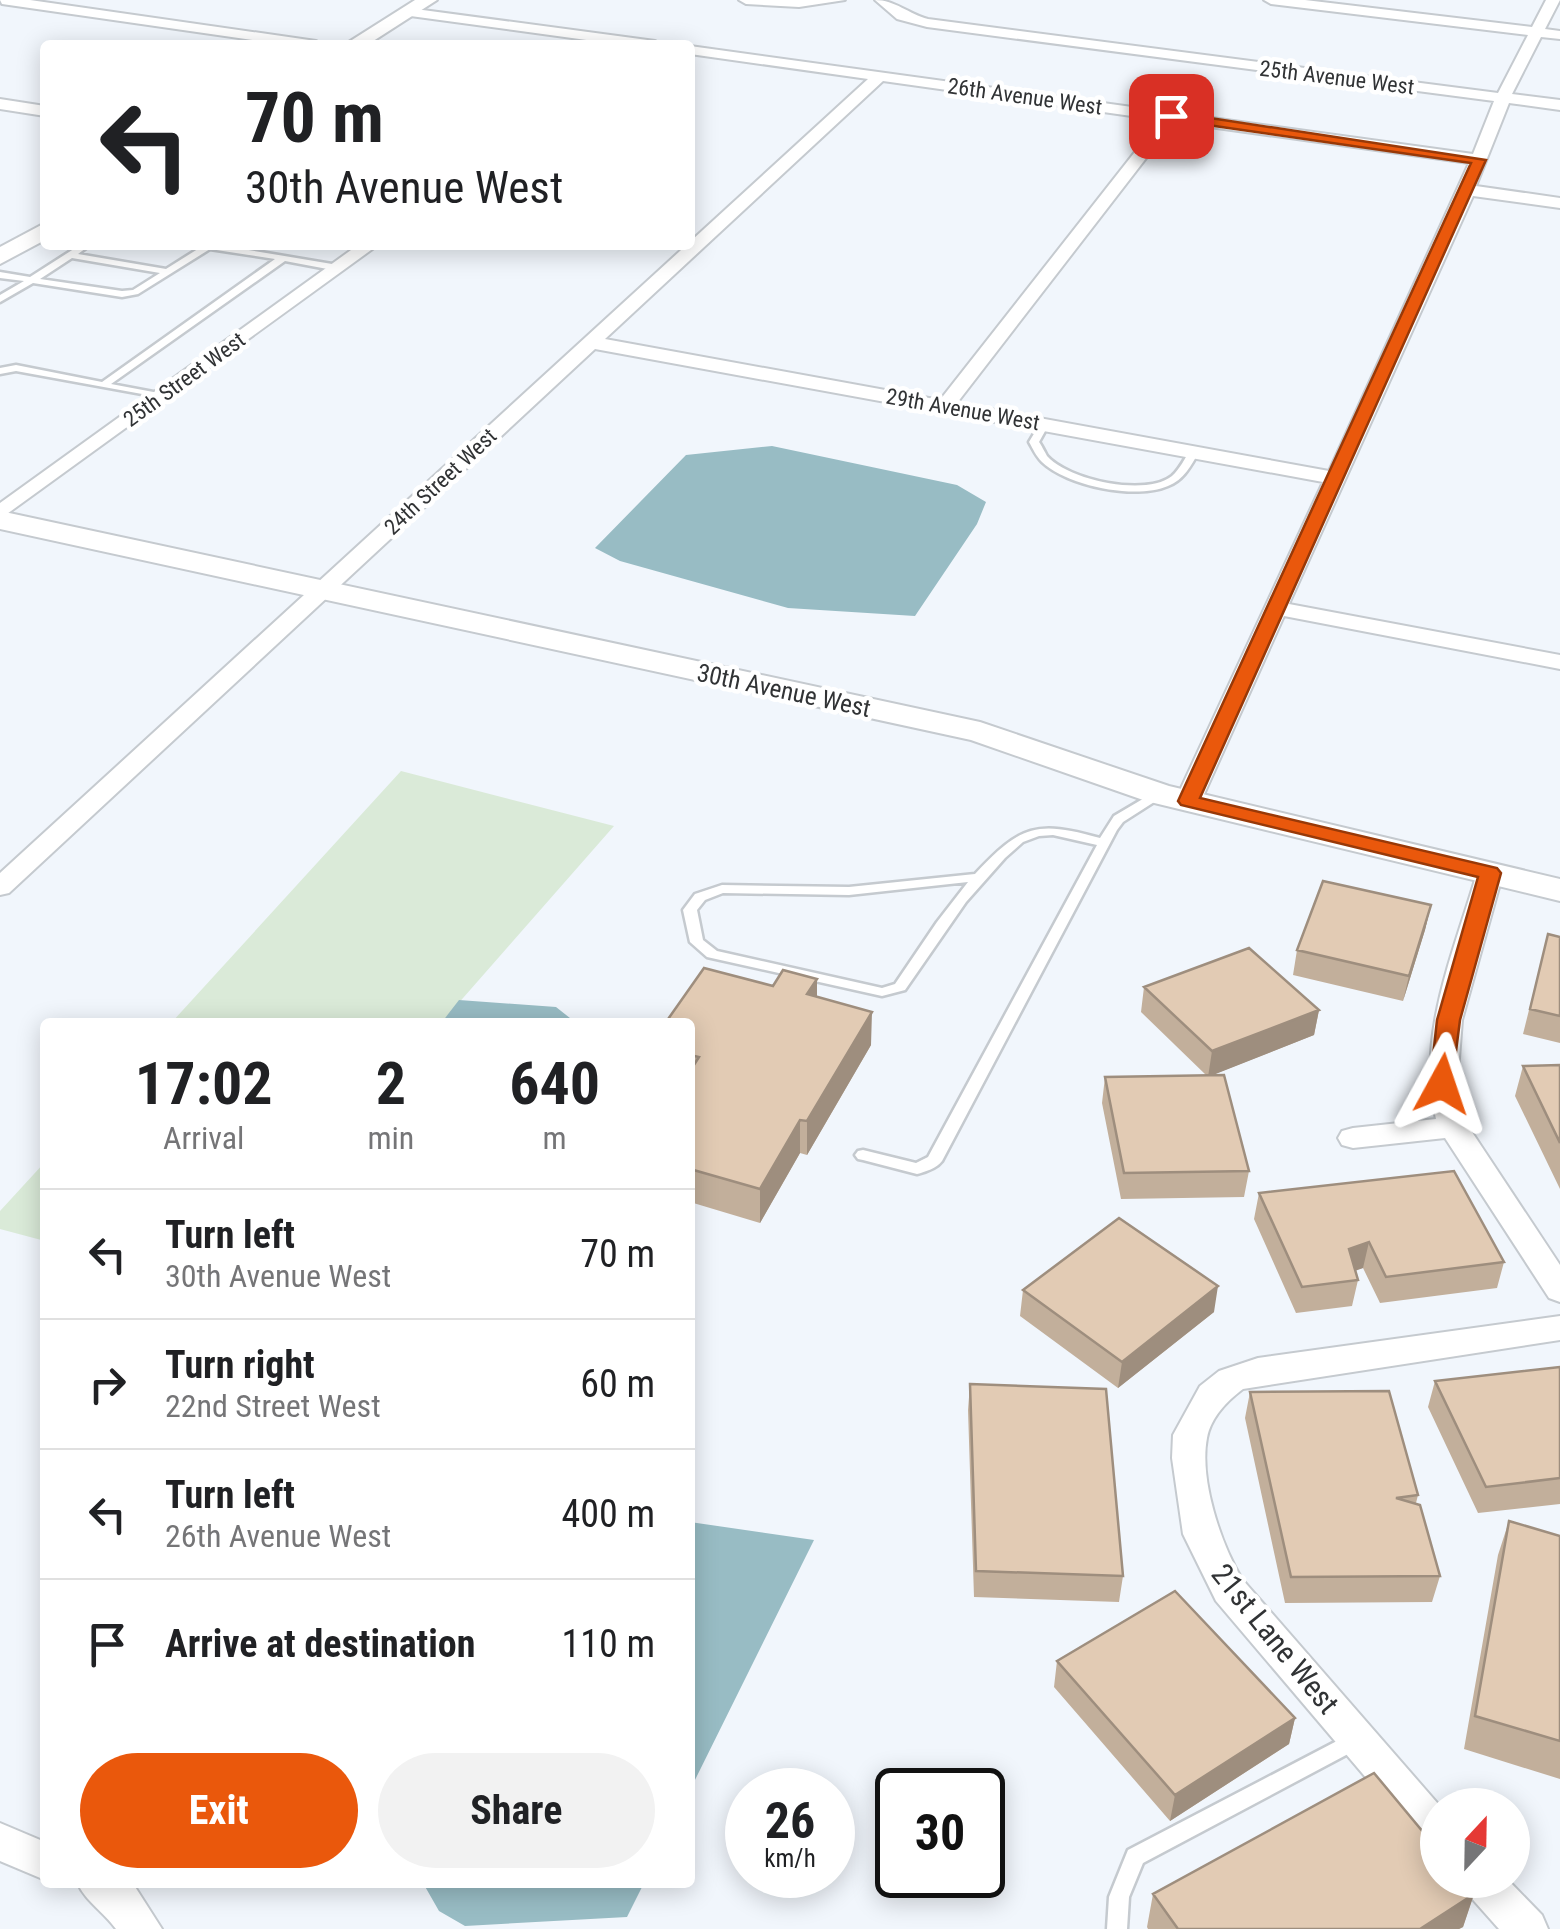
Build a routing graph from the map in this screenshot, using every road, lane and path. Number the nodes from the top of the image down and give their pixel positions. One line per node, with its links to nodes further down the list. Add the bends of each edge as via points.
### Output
1 (2, 0): 11 (street)
2 (428, 0): 8 (street)
3 (746, 0): 4 (street)
4 (838, 0)
5 (882, 0): 16 (street, 25th Avenue West, via 902,16 927,23)
6 (1271, 0): 9 (street)
7 (1553, 0): 9 (street)
8 (408, 12): 12 (street); 13 (street)
9 (1537, 32): 10 (street); 16 (street)
10 (1560, 35)
11 (281, 40)
12 (362, 40)
13 (614, 40)
14 (695, 51): 15 (street, 26th Avenue West)
15 (880, 76): 20 (street, 26th Avenue West); 25 (street, 24th Street West)
16 (1503, 98): 18 (street, 25th Avenue West); 21 (street)
17 (0, 104): 19 (street)
18 (1560, 106)
19 (40, 111)
20 (1171, 116): 21 (street, 26th Avenue West); 43 (street)
21 (1479, 160): 22 (street)
22 (1467, 190): 23 (street); 46 (street)
23 (1560, 203)
24 (40, 233): 32 (street)
25 (695, 245)
26 (78, 250): 31 (lane)
27 (200, 250): 35 (lane)
28 (231, 250): 33 (lane)
29 (356, 250): 34 (street, 25th Street West)
30 (690, 250): 39 (street, 24th Street West)
31 (71, 255): 35 (lane); 37 (lane)
32 (0, 257)
33 (282, 258): 34 (lane); 41 (lane)
34 (338, 268): 42 (street, 25th Street West)
35 (170, 272): 37 (lane, via 122,294)
36 (0, 275): 37 (lane)
37 (32, 280): 38 (lane)
38 (0, 299)
39 (589, 342): 43 (street, 29th Avenue West); 48 (street, 24th Street West)
40 (0, 371): 41 (lane, via 16,368)
41 (102, 385): 42 (lane)
42 (161, 396): 47 (street, 25th Street West)
43 (945, 406): 44 (street, 29th Avenue West)
44 (1044, 424): 45 (street, 29th Avenue West); 45 (lane, via 1034,442 1044,460 1094,483 1153,487 1174,480)
45 (1194, 452): 46 (street, 29th Avenue West)
46 (1336, 478): 49 (street)
47 (0, 517): 48 (street, 30th Avenue West)
48 (325, 589): 51 (street, 30th Avenue West, via 980,732); 55 (street, 24th Street West)
49 (1276, 608): 50 (street); 51 (street)
50 (1560, 662)
51 (1173, 797): 52 (lane, via 1118,819); 53 (street, 30th Avenue West)
52 (1104, 843): 54 (lane, via 1049,830 1031,833); 59 (lane, via 934,1161 917,1169)
53 (1490, 873): 56 (street, 30th Avenue West); 57 (street, via 1448,1020 1442,1084)
54 (982, 877): 54 (lane, via 954,905 900,988 882,992 712,954 697,942 690,910 700,897 722,889 849,891)
55 (0, 887)
56 (1560, 890)
57 (1453, 1127): 58 (street); 60 (street)
58 (1353, 1138)
59 (863, 1156)
60 (1560, 1290)
61 (1560, 1328): 62 (street, 21st Lane West, via 1258,1371 1231,1380 1199,1413 1189,1458 1210,1559)
62 (1357, 1740): 63 (street, 21st Lane West); 69 (lane, via 1135,1858 1119,1897)
63 (1420, 1812)
64 (0, 1842): 65 (street)
65 (40, 1859)
66 (105, 1888): 68 (street)
67 (1498, 1898): 70 (street)
68 (137, 1922)
69 (1117, 1929)
70 (1527, 1929)

